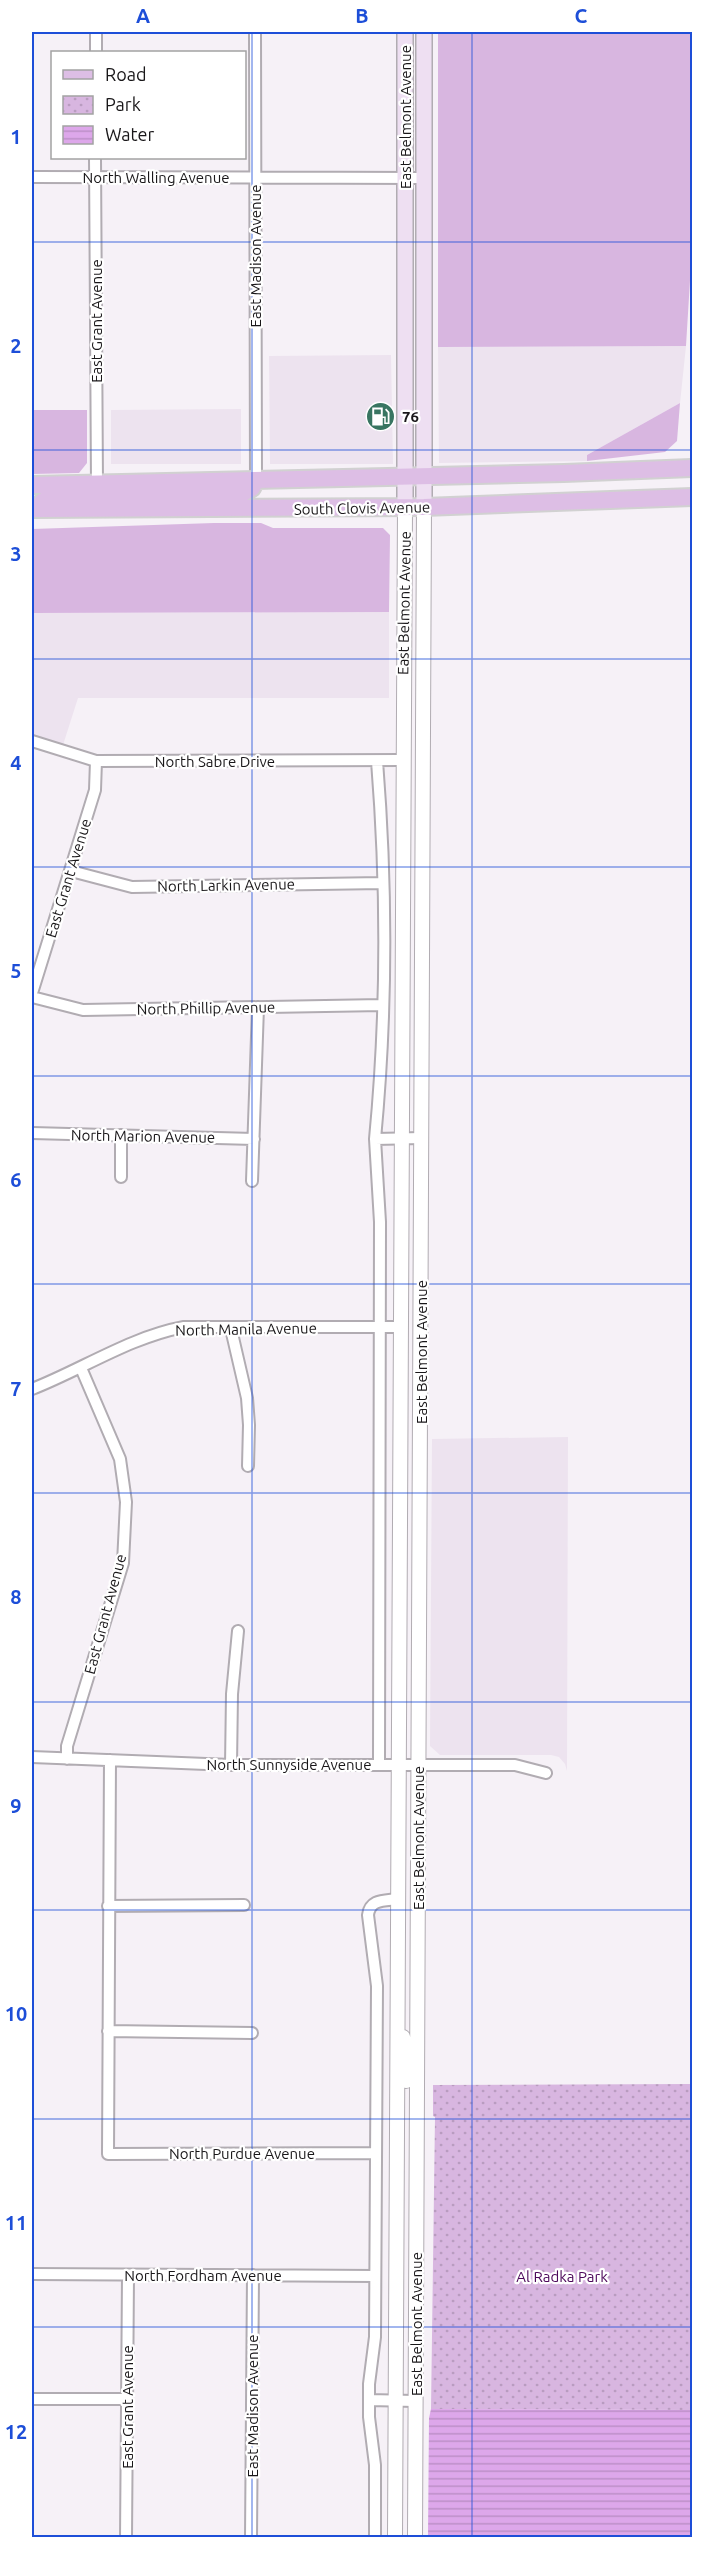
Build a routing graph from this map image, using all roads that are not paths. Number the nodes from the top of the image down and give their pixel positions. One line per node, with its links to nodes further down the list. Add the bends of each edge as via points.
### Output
1 (96, 32): 5 (street)
2 (255, 32): 9 (street, East Madison Avenue)
3 (405, 32): 10 (main road, East Belmont Avenue)
4 (424, 32): 11 (main road, East Belmont Avenue)
5 (96, 51)
6 (95, 159): 8 (street, East Grant Avenue)
7 (32, 177): 8 (street, North Walling Avenue)
8 (95, 177): 9 (street, North Walling Avenue); 17 (street, East Grant Avenue)
9 (255, 177): 10 (street, North Walling Avenue); 15 (street, East Madison Avenue)
10 (405, 178): 11 (street, North Walling Avenue); 14 (main road, East Belmont Avenue)
11 (424, 178): 13 (main road, East Belmont Avenue)
12 (693, 468): 13 (main road, South Clovis Avenue)
13 (424, 476): 14 (main road, South Clovis Avenue); 21 (main road, East Belmont Avenue)
14 (405, 477): 15 (main road, South Clovis Avenue); 20 (main road, East Belmont Avenue)
15 (256, 480): 16 (main road, South Clovis Avenue); 22 (main road, via 252,488 241,494 174,494)
16 (186, 481): 17 (main road, South Clovis Avenue); 23 (main road, via 135,496 50,497)
17 (97, 484): 18 (main road, South Clovis Avenue)
18 (32, 485)
19 (693, 497): 21 (main road, South Clovis Avenue)
20 (405, 507): 21 (main road, South Clovis Avenue); 22 (main road, South Clovis Avenue); 25 (street, East Belmont Avenue)
21 (424, 507): 36 (street, East Belmont Avenue)
22 (126, 508): 23 (main road, South Clovis Avenue)
23 (35, 509)
24 (32, 741): 27 (street, North Sabre Drive)
25 (402, 760): 26 (street, North Sabre Drive); 35 (street, East Belmont Avenue)
26 (377, 761): 27 (street, North Sabre Drive); 29 (street)
27 (96, 762): 28 (street, East Grant Avenue, via 96,790)
28 (71, 871): 29 (street, North Larkin Avenue, via 132,886); 30 (street, East Grant Avenue)
29 (382, 883): 31 (street)
30 (32, 995): 32 (street, North Phillip Avenue, via 83,1010)
31 (382, 1005): 32 (street, North Phillip Avenue); 38 (street)
32 (258, 1007): 37 (street)
33 (32, 1133): 34 (street, North Marion Avenue)
34 (121, 1135): 37 (street, North Marion Avenue); 39 (street)
35 (402, 1138): 36 (street); 38 (street); 42 (street, East Belmont Avenue)
36 (422, 1138): 53 (street, East Belmont Avenue)
37 (254, 1139): 40 (street)
38 (375, 1139): 41 (street, via 380,1222)
39 (121, 1177)
40 (252, 1181)
41 (379, 1327): 42 (street, North Manila Avenue); 43 (street, North Manila Avenue); 51 (street)
42 (401, 1327): 52 (street, East Belmont Avenue)
43 (231, 1329): 44 (street, North Manila Avenue, via 169,1330); 46 (street, via 247,1398)
44 (81, 1368): 45 (street, North Manila Avenue); 49 (street, East Grant Avenue, via 120,1460 126,1502 123,1563)
45 (32, 1389)
46 (248, 1466)
47 (238, 1631): 54 (street)
48 (32, 1757): 49 (street, North Sunnyside Avenue)
49 (66, 1759): 50 (street, North Sunnyside Avenue)
50 (110, 1760): 54 (street, North Sunnyside Avenue); 58 (street)
51 (379, 1764): 52 (street, North Sunnyside Avenue); 54 (street, North Sunnyside Avenue)
52 (400, 1764): 53 (street, North Sunnyside Avenue); 56 (street, East Belmont Avenue)
53 (419, 1764): 55 (street, North Sunnyside Avenue, via 515,1765); 62 (street, East Belmont Avenue)
54 (231, 1765)
55 (546, 1773)
56 (398, 1899): 59 (street, East Belmont Avenue); 63 (street, East Belmont Avenue, via 374,1902 368,1915 377,1986)
57 (244, 1905): 58 (street)
58 (108, 1906): 60 (street)
59 (397, 2012): 62 (street, via 407,2054 407,2129); 71 (street, East Belmont Avenue)
60 (108, 2031): 61 (street); 63 (street, North Purdue Avenue, via 108,2154)
61 (252, 2032)
62 (417, 2136): 72 (street, East Belmont Avenue)
63 (376, 2153): 67 (street, East Belmont Avenue)
64 (32, 2274): 66 (street, North Fordham Avenue)
65 (253, 2275): 66 (street, North Fordham Avenue); 67 (street, North Fordham Avenue); 74 (street, East Madison Avenue)
66 (128, 2276): 69 (street, East Grant Avenue)
67 (375, 2276): 70 (street, East Belmont Avenue)
68 (32, 2399): 69 (street)
69 (127, 2399): 73 (street, East Grant Avenue)
70 (369, 2400): 71 (street); 75 (street, East Belmont Avenue, via 375,2465)
71 (396, 2401): 72 (street); 76 (street, East Belmont Avenue)
72 (415, 2401): 77 (street, East Belmont Avenue)
73 (126, 2538)
74 (251, 2538)
75 (375, 2538)
76 (395, 2538)
77 (415, 2538)

